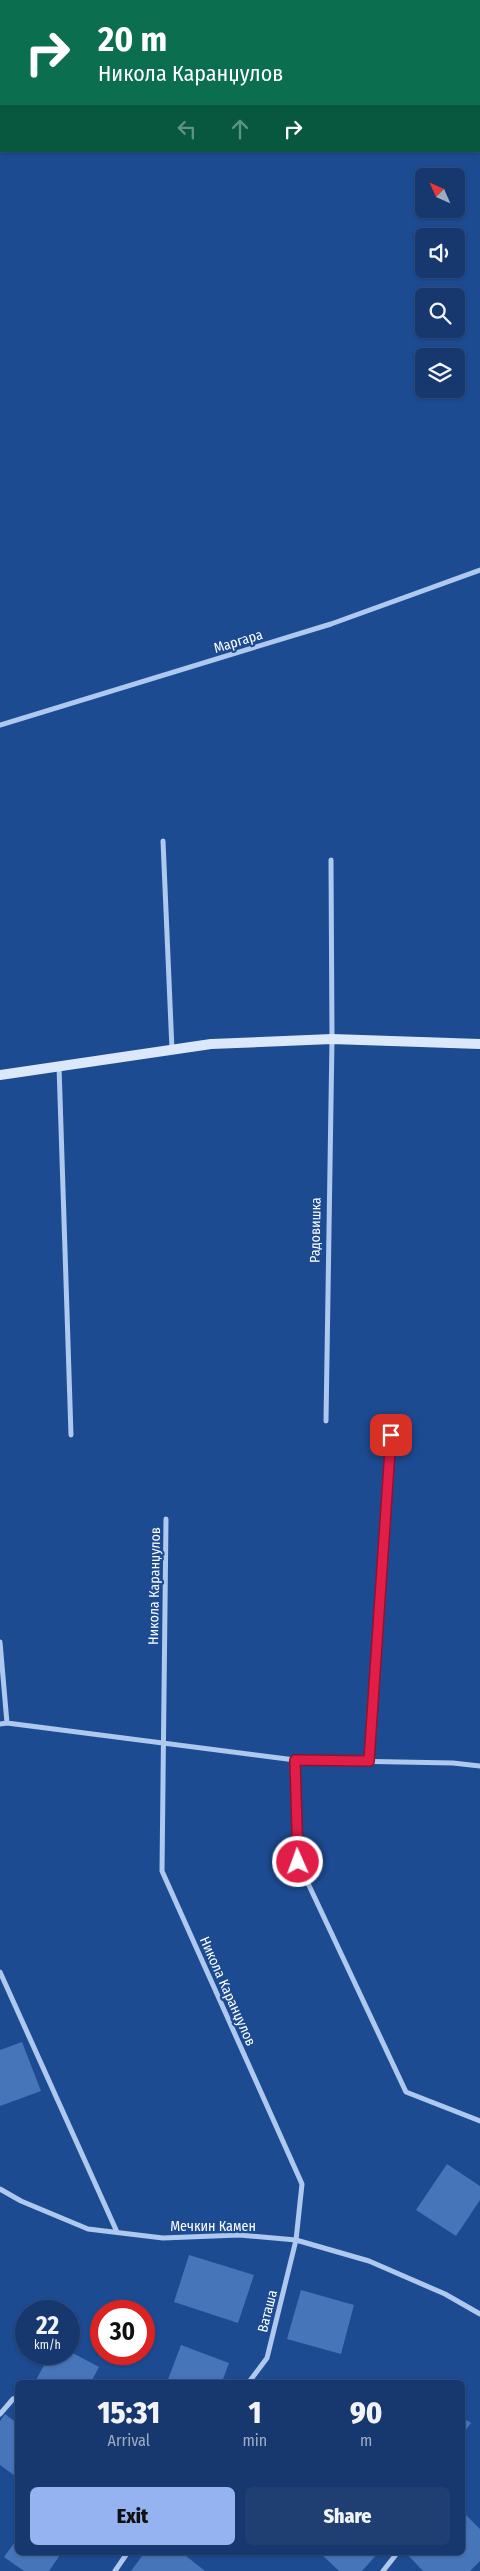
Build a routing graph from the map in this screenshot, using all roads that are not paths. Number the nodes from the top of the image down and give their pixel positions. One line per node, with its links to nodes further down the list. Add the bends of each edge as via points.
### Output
1 (480, 570): 2 (street, Маргара, via 331,624)
2 (0, 725)
3 (164, 842): 7 (street)
4 (331, 860): 5 (street, Радовишка)
5 (332, 1040): 6 (street); 7 (street, via 211,1044); 10 (street, Радовишка)
6 (480, 1044)
7 (172, 1050): 8 (street)
8 (58, 1066): 9 (street); 11 (street)
9 (0, 1075)
10 (326, 1421)
11 (71, 1435)
12 (391, 1435): 19 (street)
13 (166, 1519): 17 (street, Никола Каранџулов)
14 (0, 1642): 15 (street)
15 (7, 1723): 16 (street); 17 (street)
16 (0, 1724)
17 (163, 1744): 18 (street); 25 (street, Никола Каранџулов, via 162,1871 302,2184)
18 (295, 1760): 19 (street); 22 (street, via 298,1862 406,2092)
19 (369, 1761): 20 (street)
20 (480, 1766)
21 (0, 1972): 24 (street)
22 (480, 2121)
23 (0, 2189): 24 (street, Мечкин Камен, via 88,2229)
24 (117, 2232): 25 (street, Мечкин Камен, via 163,2238 239,2234)
25 (296, 2240): 26 (street, Мечкин Камен, via 369,2261 445,2294); 27 (street, Ваташа, via 267,2358)
26 (480, 2314)
27 (250, 2380)
28 (13, 2399): 29 (street)
29 (0, 2414)
30 (126, 2555): 32 (street)
31 (396, 2555): 33 (street)
32 (115, 2571)
33 (383, 2571)

